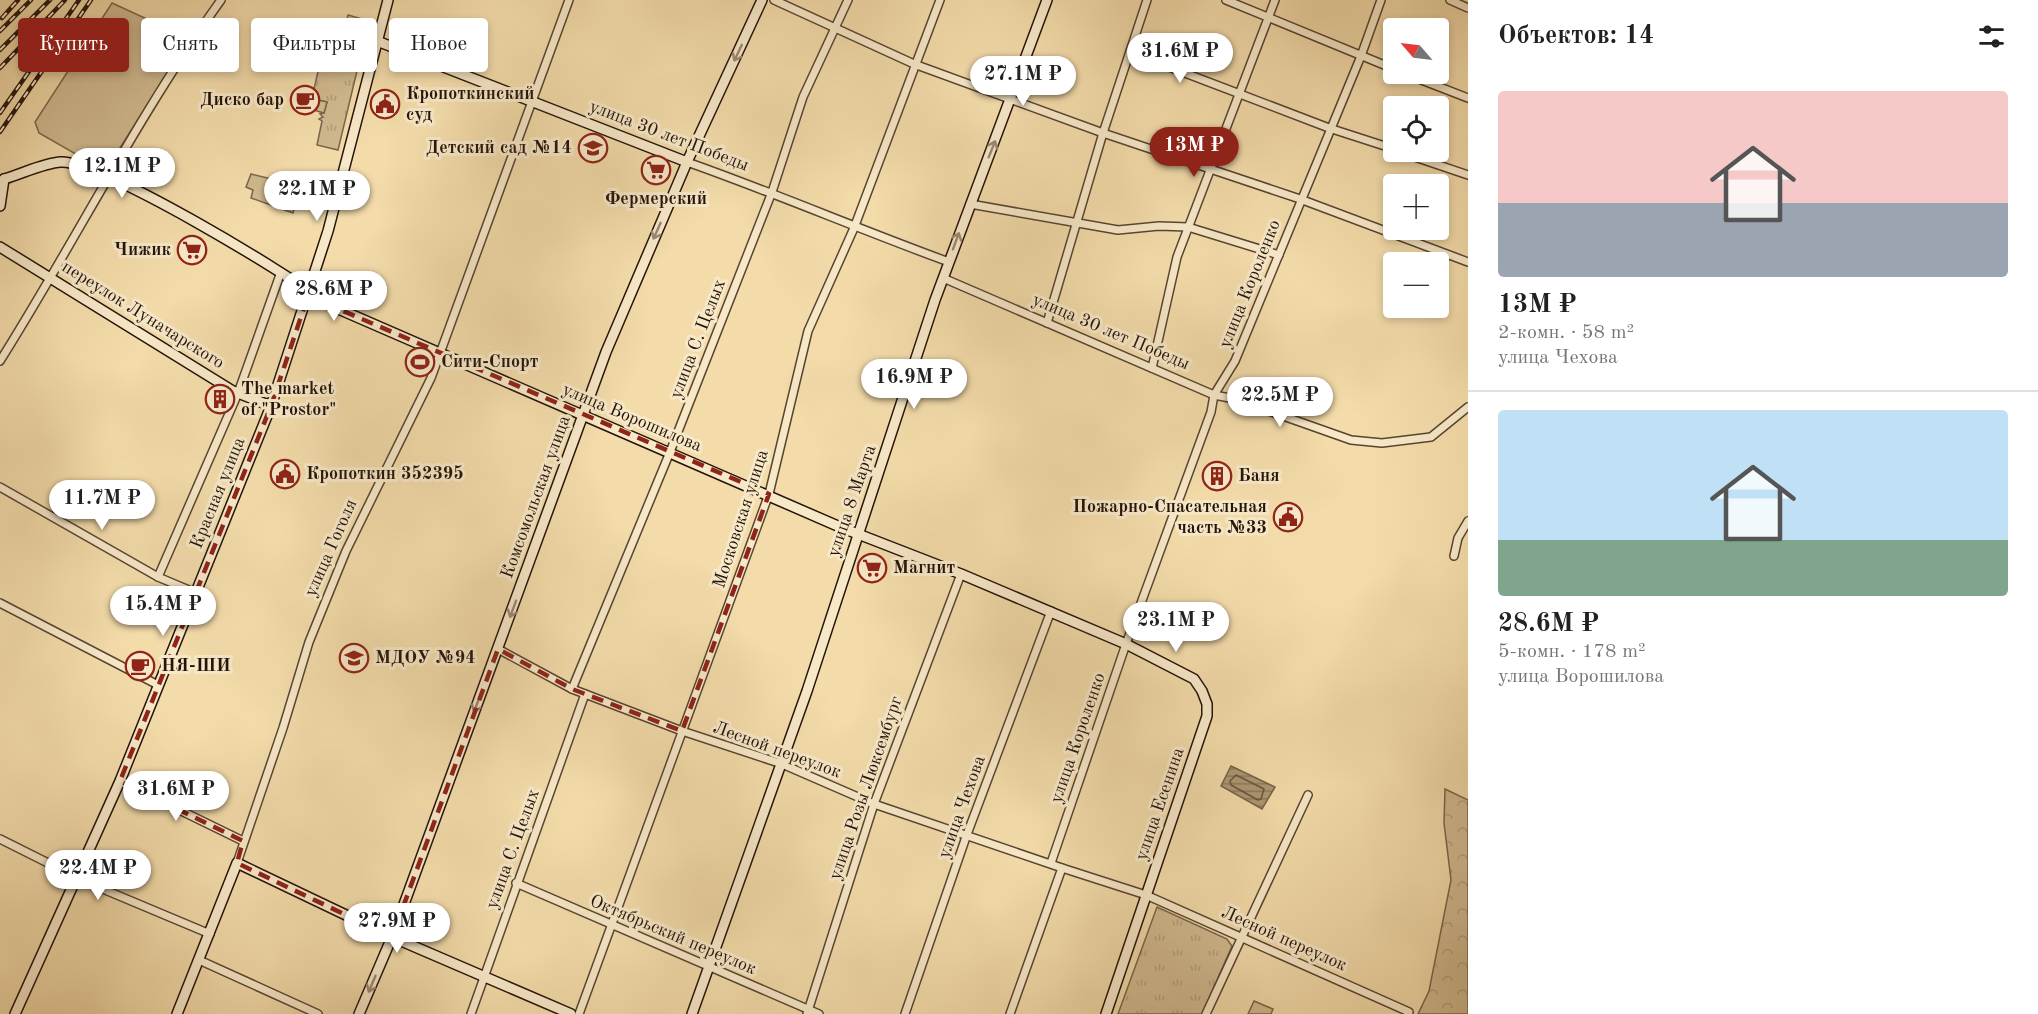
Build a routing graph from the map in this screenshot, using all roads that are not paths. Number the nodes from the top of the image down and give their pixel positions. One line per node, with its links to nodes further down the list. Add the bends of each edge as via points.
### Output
1 (221, 0): 35 (street, via 138,123)
2 (388, 0): 17 (main road, Красная улица)
3 (569, 0): 27 (street, улица Гоголя)
4 (762, 0): 31 (main road, Комсомольская улица, one-way to 31)
5 (774, 0): 16 (street)
6 (848, 0): 16 (street, улица С. Целых)
7 (940, 0): 20 (street, Московская улица)
8 (1047, 0): 25 (main road, улица 8 Марта)
9 (1147, 0): 18 (street)
10 (1226, 0): 15 (street)
11 (1275, 0): 15 (street)
12 (1381, 0): 19 (street, улица Короленко)
13 (1450, 0): 14 (street)
14 (1468, 8)
15 (1267, 19): 19 (street); 24 (street)
16 (836, 29): 20 (street); 37 (street, улица С. Целых, via 803,97)
17 (377, 41): 27 (main road, улица 30 лет Победы)
18 (1130, 52): 24 (street); 29 (street)
19 (1361, 56): 21 (street); 28 (street, улица Короленко)
20 (914, 64): 25 (street); 43 (street, Московская улица)
21 (1383, 65)
22 (369, 72): 51 (main road, Красная улица)
23 (1432, 84): 26 (street)
24 (1239, 93): 28 (street); 33 (street)
25 (1012, 98): 29 (street); 39 (main road, улица 8 Марта, one-way to 25)
26 (1468, 98)
27 (534, 101): 31 (main road, улица 30 лет Победы); 53 (street, улица Гоголя)
28 (1329, 128): 30 (street); 38 (street, улица Короленко)
29 (1102, 133): 33 (street); 41 (street)
30 (1383, 145)
31 (687, 162): 37 (street, улица 30 лет Победы); 60 (main road, Комсомольская улица, one-way to 60, via 610,341)
32 (1430, 162): 34 (street)
33 (1211, 169): 38 (street); 42 (street)
34 (1468, 175)
35 (108, 177): 36 (main road, улица Ворошилова, via 62,162); 48 (main road, улица Ворошилова); 49 (street)
36 (2, 178): 40 (main road)
37 (772, 192): 43 (street, улица 30 лет Победы); 61 (street, улица С. Целых)
38 (1300, 199): 45 (street, улица Короленко); 47 (street)
39 (970, 204): 41 (street); 46 (main road, улица 8 Марта, one-way to 39)
40 (0, 206)
41 (1075, 224): 42 (street, via 1118,230); 52 (street)
42 (1188, 227): 45 (street); 55 (street, via 1177,257)
43 (854, 228): 46 (street, улица 30 лет Победы); 63 (street, Московская улица, via 808,331)
44 (0, 246): 49 (main road, переулок Луначарского)
45 (1279, 255): 57 (street, улица Короленко, via 1235,362)
46 (949, 262): 50 (main road, улица 8 Марта)
47 (1468, 262)
48 (281, 272): 51 (main road, улица Ворошилова); 56 (street, Красная улица)
49 (53, 277): 54 (street); 56 (main road, переулок Луначарского)
50 (943, 278): 52 (street, улица 30 лет Победы); 65 (main road, улица 8 Марта)
51 (310, 290): 53 (main road, улица Ворошилова, via 327,304); 58 (main road, Красная улица)
52 (1047, 323): 55 (street, улица 30 лет Победы)
53 (440, 351): 60 (main road, улица Ворошилова); 84 (street, улица Гоголя, via 431,378 346,550 313,632)
54 (0, 361)
55 (1152, 368): 57 (street, улица 30 лет Победы)
56 (238, 393): 58 (main road, переулок Луначарского); 68 (street, Красная улица)
57 (1214, 395): 59 (street, улица 30 лет Победы, via 1351,440 1382,443 1431,437); 72 (street, улица Короленко)
58 (271, 406): 69 (main road, Красная улица)
59 (1468, 406)
60 (583, 416): 61 (main road, улица Ворошилова); 73 (main road, Комсомольская улица, one-way to 73)
61 (670, 452): 63 (main road, улица Ворошилова); 75 (street, улица С. Целых)
62 (0, 487): 68 (street)
63 (769, 494): 65 (main road, улица Ворошилова); 77 (street, Московская улица)
64 (1468, 521): 66 (street)
65 (857, 533): 67 (main road, улица Ворошилова); 78 (main road, улица 8 Марта)
66 (1454, 556)
67 (961, 573): 71 (main road, улица Ворошилова); 81 (street, улица Розы Люксембург)
68 (158, 577): 69 (street)
69 (196, 594): 74 (main road, Красная улица)
70 (0, 603): 74 (street)
71 (1051, 611): 72 (main road, улица Ворошилова); 82 (street, улица Чехова)
72 (1126, 644): 86 (street, улица Короленко); 90 (main road, улица Есенина, via 1194,679 1207,704 1203,728)
73 (498, 649): 75 (street, Лесной переулок); 94 (main road, Комсомольская улица, one-way to 94)
74 (158, 685): 79 (main road, Красная улица)
75 (572, 688): 76 (street, Лесной переулок)
76 (585, 694): 77 (street, Лесной переулок); 89 (street, улица С. Целых)
77 (682, 731): 78 (street, Лесной переулок); 91 (street, Московская улица)
78 (782, 764): 81 (street, Лесной переулок); 96 (main road, улица 8 Марта)
79 (120, 780): 84 (street); 88 (main road, Красная улица)
80 (1308, 795): 93 (street)
81 (874, 804): 82 (street, Лесной переулок); 98 (street, улица Розы Люксембург)
82 (966, 837): 86 (street, Лесной переулок); 109 (street, улица Чехова)
83 (0, 839): 88 (street)
84 (243, 841): 85 (street, улица Гоголя)
85 (237, 863): 92 (main road, улица Гоголя); 94 (main road)
86 (1051, 863): 87 (street)
87 (1062, 868): 90 (street, Лесной переулок); 110 (street)
88 (76, 878): 92 (street); 100 (main road, Красная улица)
89 (516, 883): 91 (street, Октябрьский переулок); 97 (street, улица С. Целых)
90 (1146, 895): 93 (street, Лесной переулок); 111 (main road, улица Есенина)
91 (612, 926): 96 (street, Октябрьский переулок); 106 (street, Московская улица)
92 (210, 934): 95 (main road, улица Гоголя)
93 (1242, 936): 99 (street, Лесной переулок); 112 (street)
94 (392, 937): 97 (main road); 103 (main road, Комсомольская улица, one-way to 103)
95 (199, 960): 101 (main road, улица Гоголя); 102 (street)
96 (709, 966): 98 (street, Октябрьский переулок); 107 (main road, улица 8 Марта)
97 (484, 977): 104 (street, улица С. Целых); 105 (main road)
98 (807, 1012): 108 (street, Октябрьский переулок)
99 (1409, 1012)
100 (15, 1014)
101 (177, 1014)
102 (318, 1014)
103 (359, 1014)
104 (471, 1014)
105 (571, 1014)
106 (579, 1014)
107 (692, 1014)
108 (819, 1014)
109 (905, 1014)
110 (1010, 1014)
111 (1106, 1014)
112 (1206, 1014)

